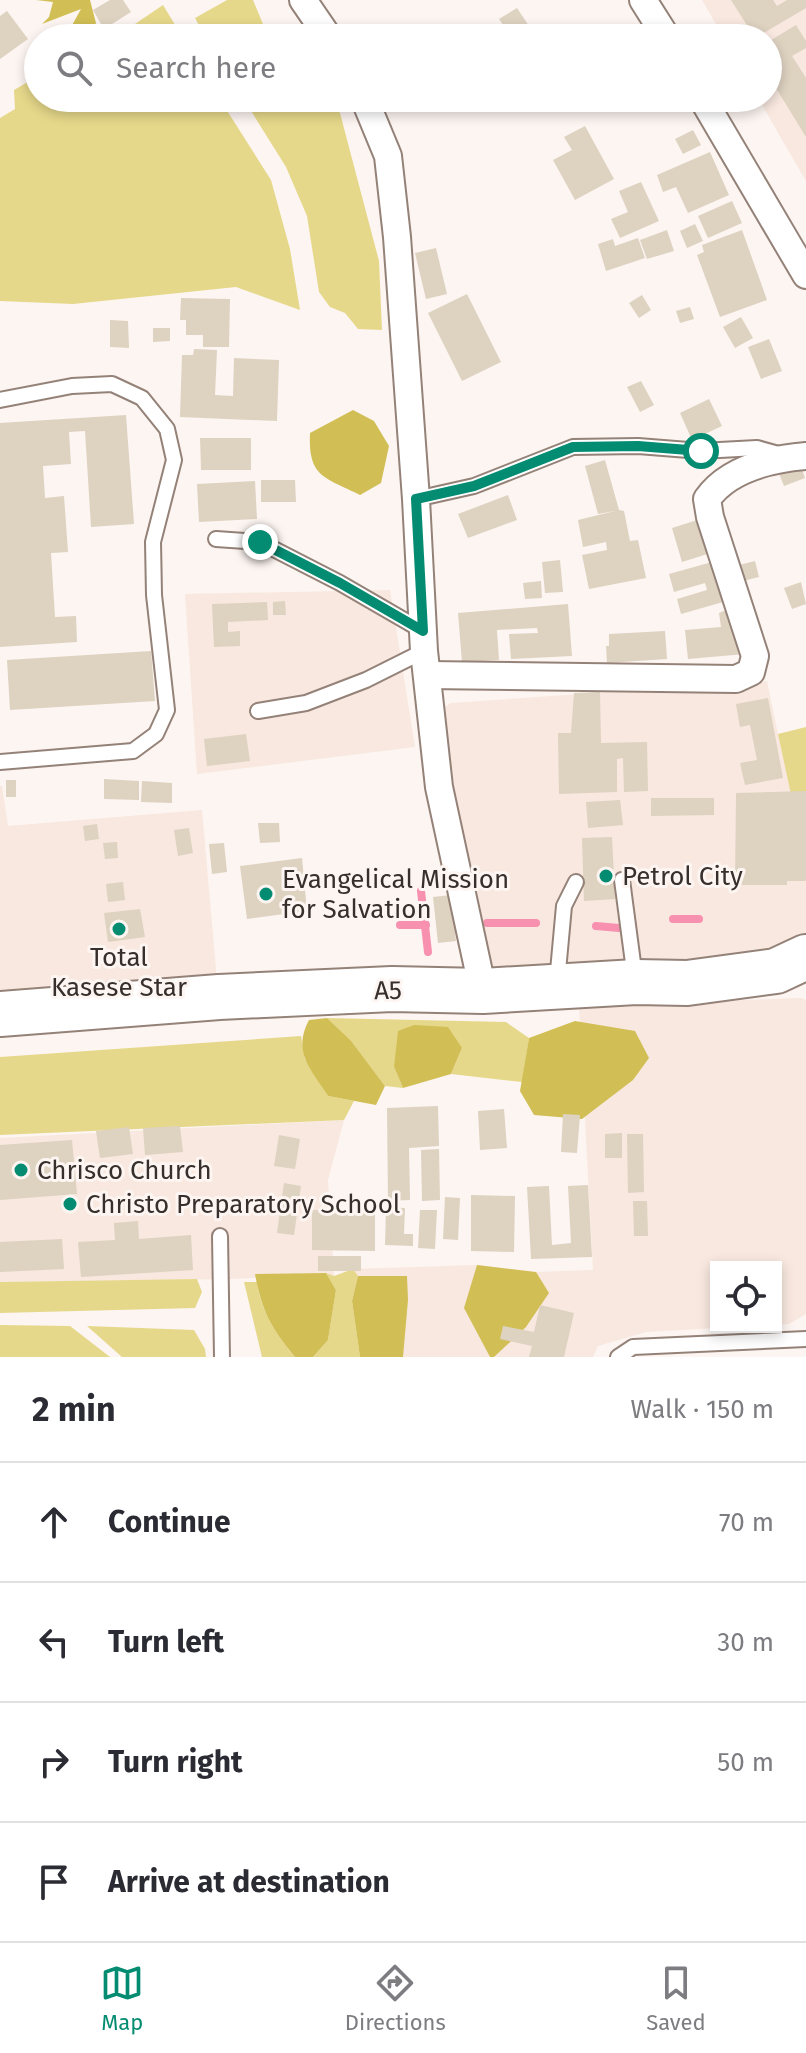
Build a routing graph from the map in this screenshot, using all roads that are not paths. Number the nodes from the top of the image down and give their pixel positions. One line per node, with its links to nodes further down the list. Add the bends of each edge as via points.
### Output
1 (303, 0): 3 (street)
2 (643, 0): 4 (street)
3 (319, 24)
4 (658, 24)
5 (370, 112): 10 (street, via 388,156)
6 (710, 112): 7 (street)
7 (806, 275)
8 (0, 400): 14 (lane, via 112,384 142,398 167,429 174,460 153,542 167,710 156,734 133,751)
9 (798, 457): 10 (lane, via 757,448 573,447 474,486); 12 (street, via 731,474 707,499 755,656 751,672 736,679)
10 (416, 499): 12 (street)
11 (216, 539): 12 (lane, via 260,542 340,583)
12 (425, 652): 13 (lane, via 306,703); 20 (street, via 439,787)
13 (258, 711)
14 (0, 762)
15 (622, 880): 18 (lane)
16 (576, 882): 19 (lane, via 564,906)
17 (796, 969): 18 (highway, A5 / A5, via 687,983)
18 (636, 982): 19 (highway, A5 / A5)
19 (557, 987): 20 (highway, A5 / A5)
20 (483, 991): 21 (highway, A5 / A5, via 219,997)
21 (0, 1014)
22 (220, 1236): 25 (lane)
23 (806, 1339): 24 (lane)
24 (725, 1350): 26 (lane, via 633,1347)
25 (222, 1357)
26 (618, 1357)

